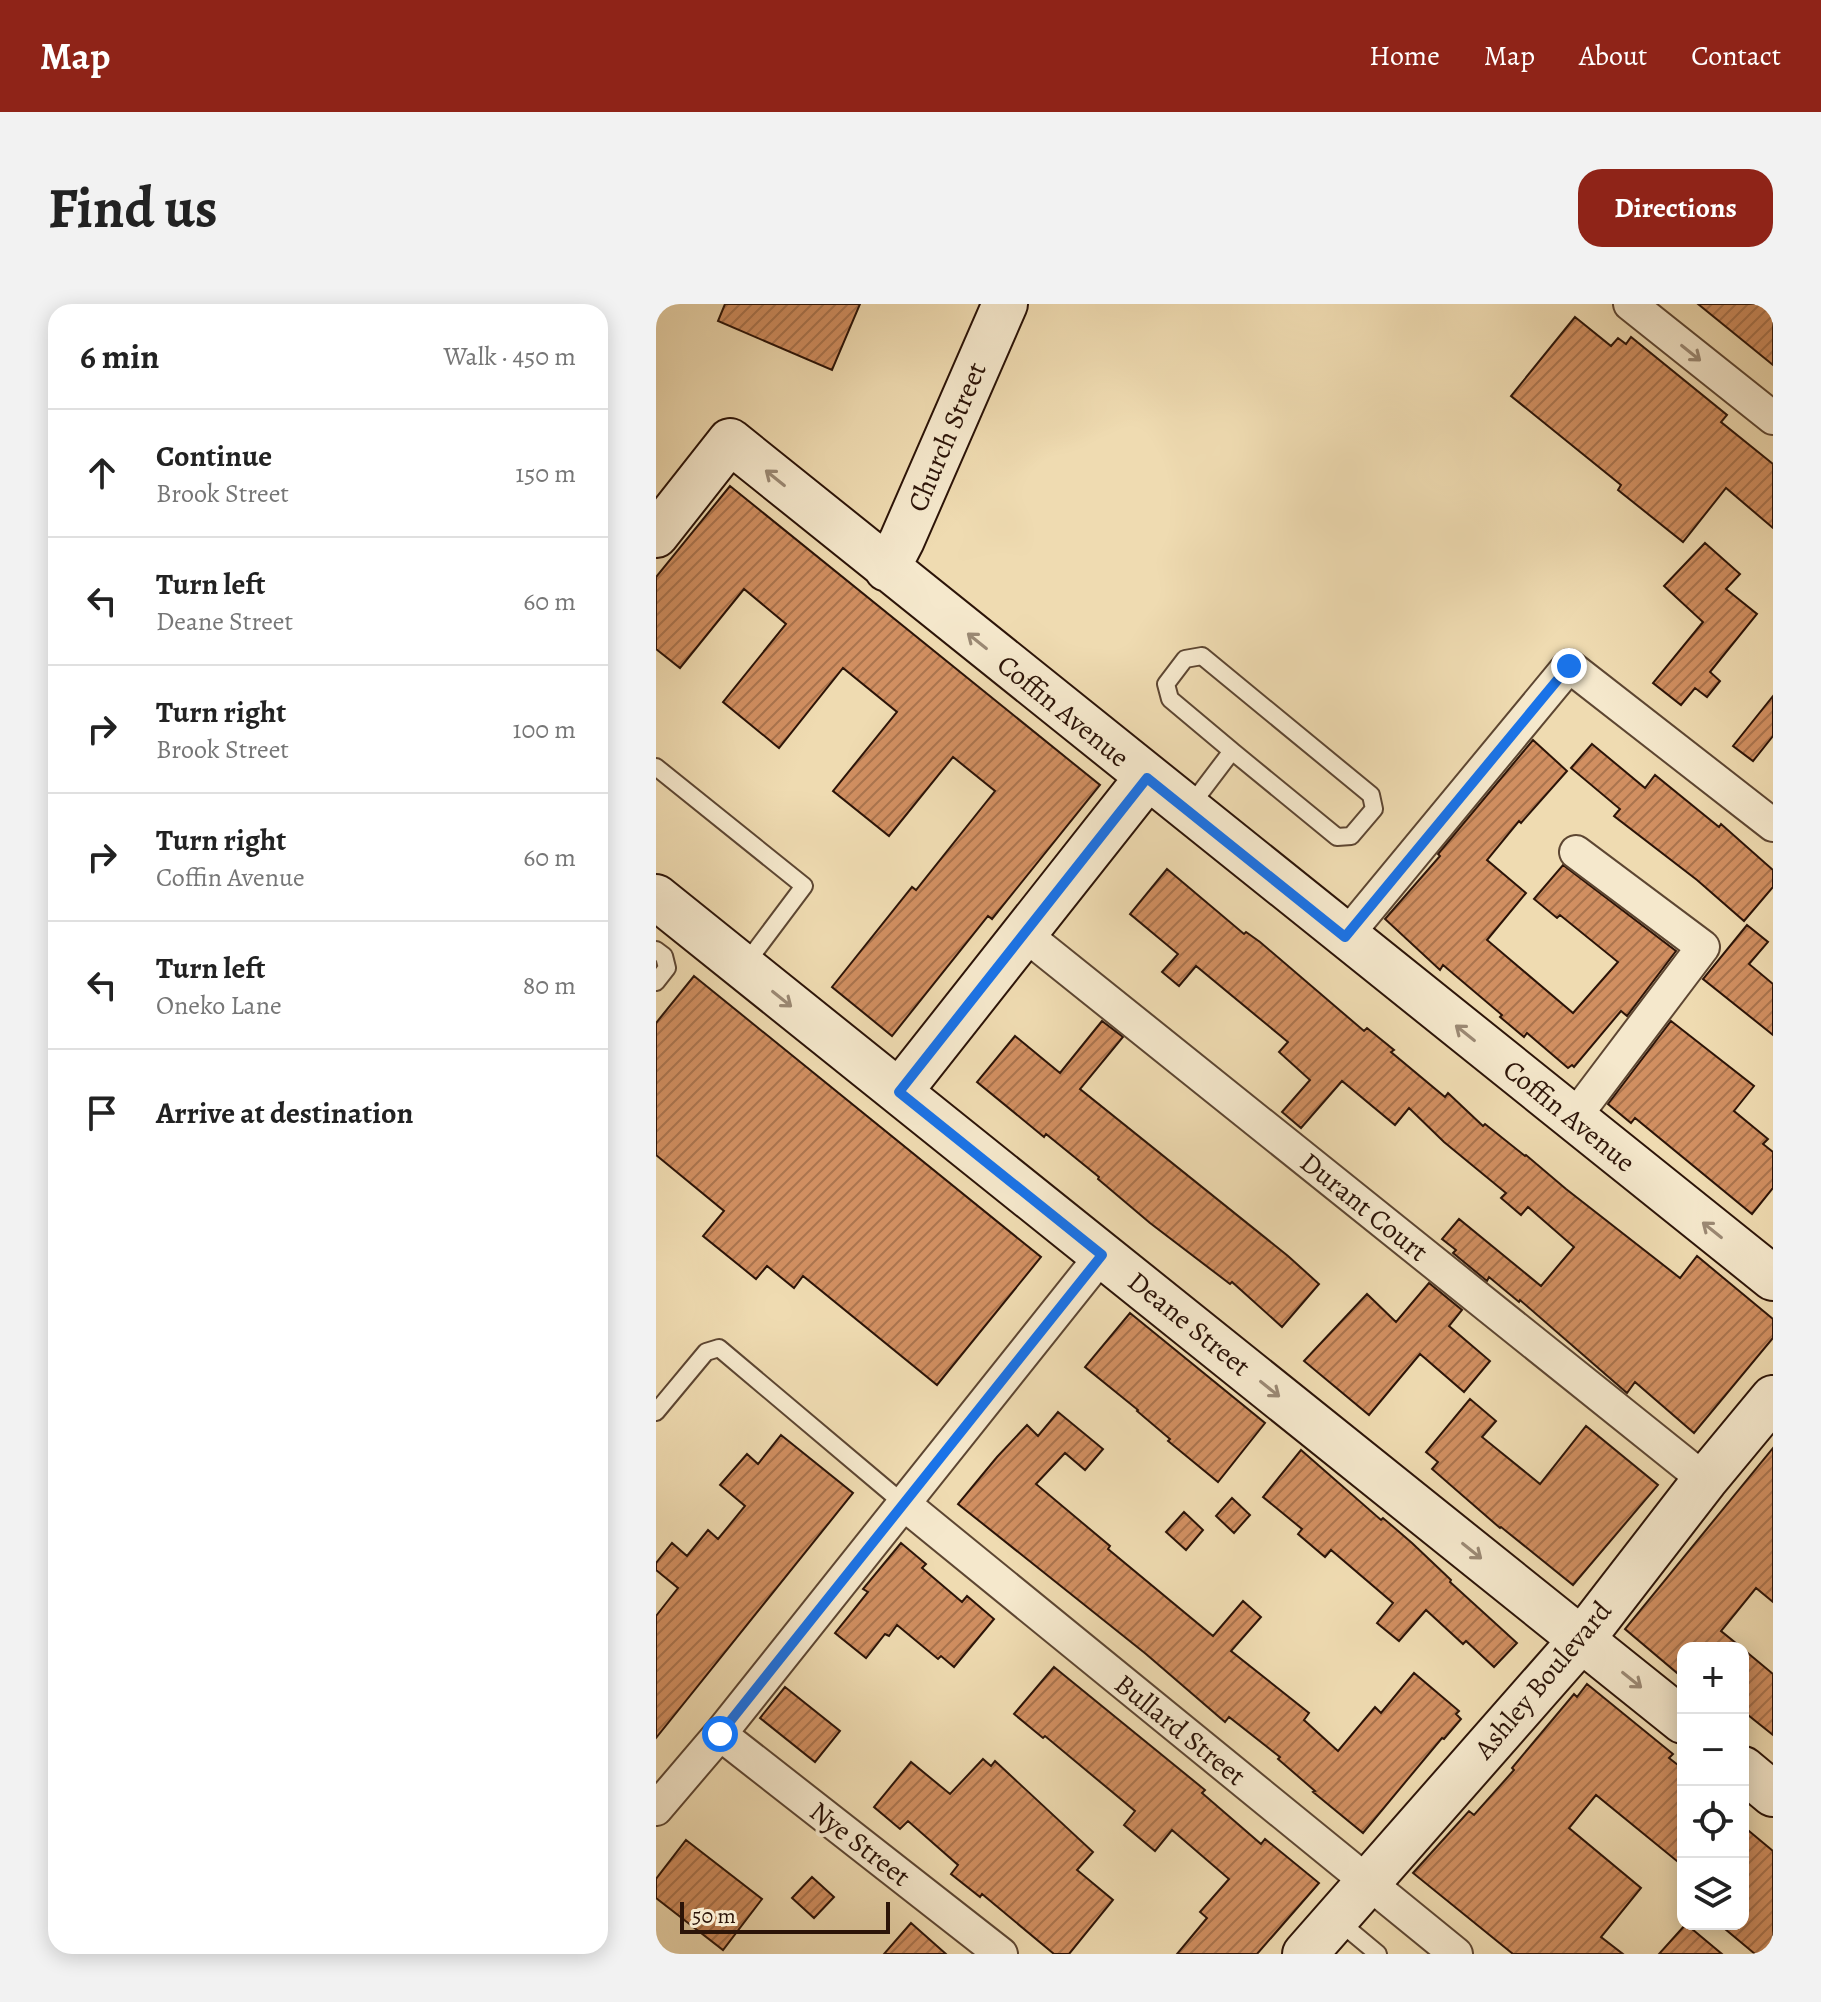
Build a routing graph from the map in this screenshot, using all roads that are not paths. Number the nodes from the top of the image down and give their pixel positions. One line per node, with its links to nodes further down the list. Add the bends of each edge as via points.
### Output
1 (1005, 304): 5 (main road, Church Street)
2 (1630, 304): 3 (street, one-way to 3)
3 (1773, 418)
4 (656, 535): 5 (main road, Coffin Avenue, one-way to 4, via 730,441)
5 (887, 569): 8 (main road, Coffin Avenue, one-way to 5)
6 (1232, 751): 6 (lane, via 1170,699 1166,684 1185,659 1202,656 1371,795 1374,809 1351,836 1337,837); 9 (lane)
7 (656, 767): 16 (lane, via 804,886)
8 (1147, 778): 9 (main road, Coffin Avenue); 13 (main road)
9 (1187, 810): 14 (main road, Coffin Avenue)
10 (1773, 825): 14 (street, via 1569,666)
11 (1576, 852): 19 (street, via 1703,947)
12 (656, 897): 16 (main road, Deane Street)
13 (1023, 933): 18 (main road); 24 (street, Durant Court)
14 (1345, 937): 19 (main road, Coffin Avenue, one-way to 14)
15 (656, 950): 17 (lane, via 667,968)
16 (743, 967): 18 (main road, Deane Street, one-way to 18)
17 (656, 982)
18 (899, 1092): 20 (main road, Deane Street)
19 (1573, 1119): 21 (main road, Coffin Avenue, one-way to 19)
20 (1102, 1255): 25 (street); 26 (main road, Deane Street, one-way to 26)
21 (1773, 1278)
22 (1773, 1398): 24 (main road, Ashley Boulevard)
23 (656, 1412): 25 (lane, via 706,1352 719,1348)
24 (1705, 1480): 26 (main road, Ashley Boulevard)
25 (904, 1504): 28 (street); 32 (street, Bullard Street)
26 (1582, 1639): 27 (main road, Deane Street, one-way to 27); 32 (main road, Ashley Boulevard)
27 (1677, 1716)
28 (720, 1734): 31 (street); 34 (street, Nye Street)
29 (1749, 1774): 30 (main road)
30 (1773, 1794)
31 (656, 1809)
32 (1369, 1882): 33 (main road, Ashley Boulevard); 37 (street, Bullard Street)
33 (1336, 1919): 35 (main road, Ashley Boulevard); 36 (lane)
34 (1001, 1954)
35 (1305, 1954)
36 (1378, 1954)
37 (1456, 1954)

